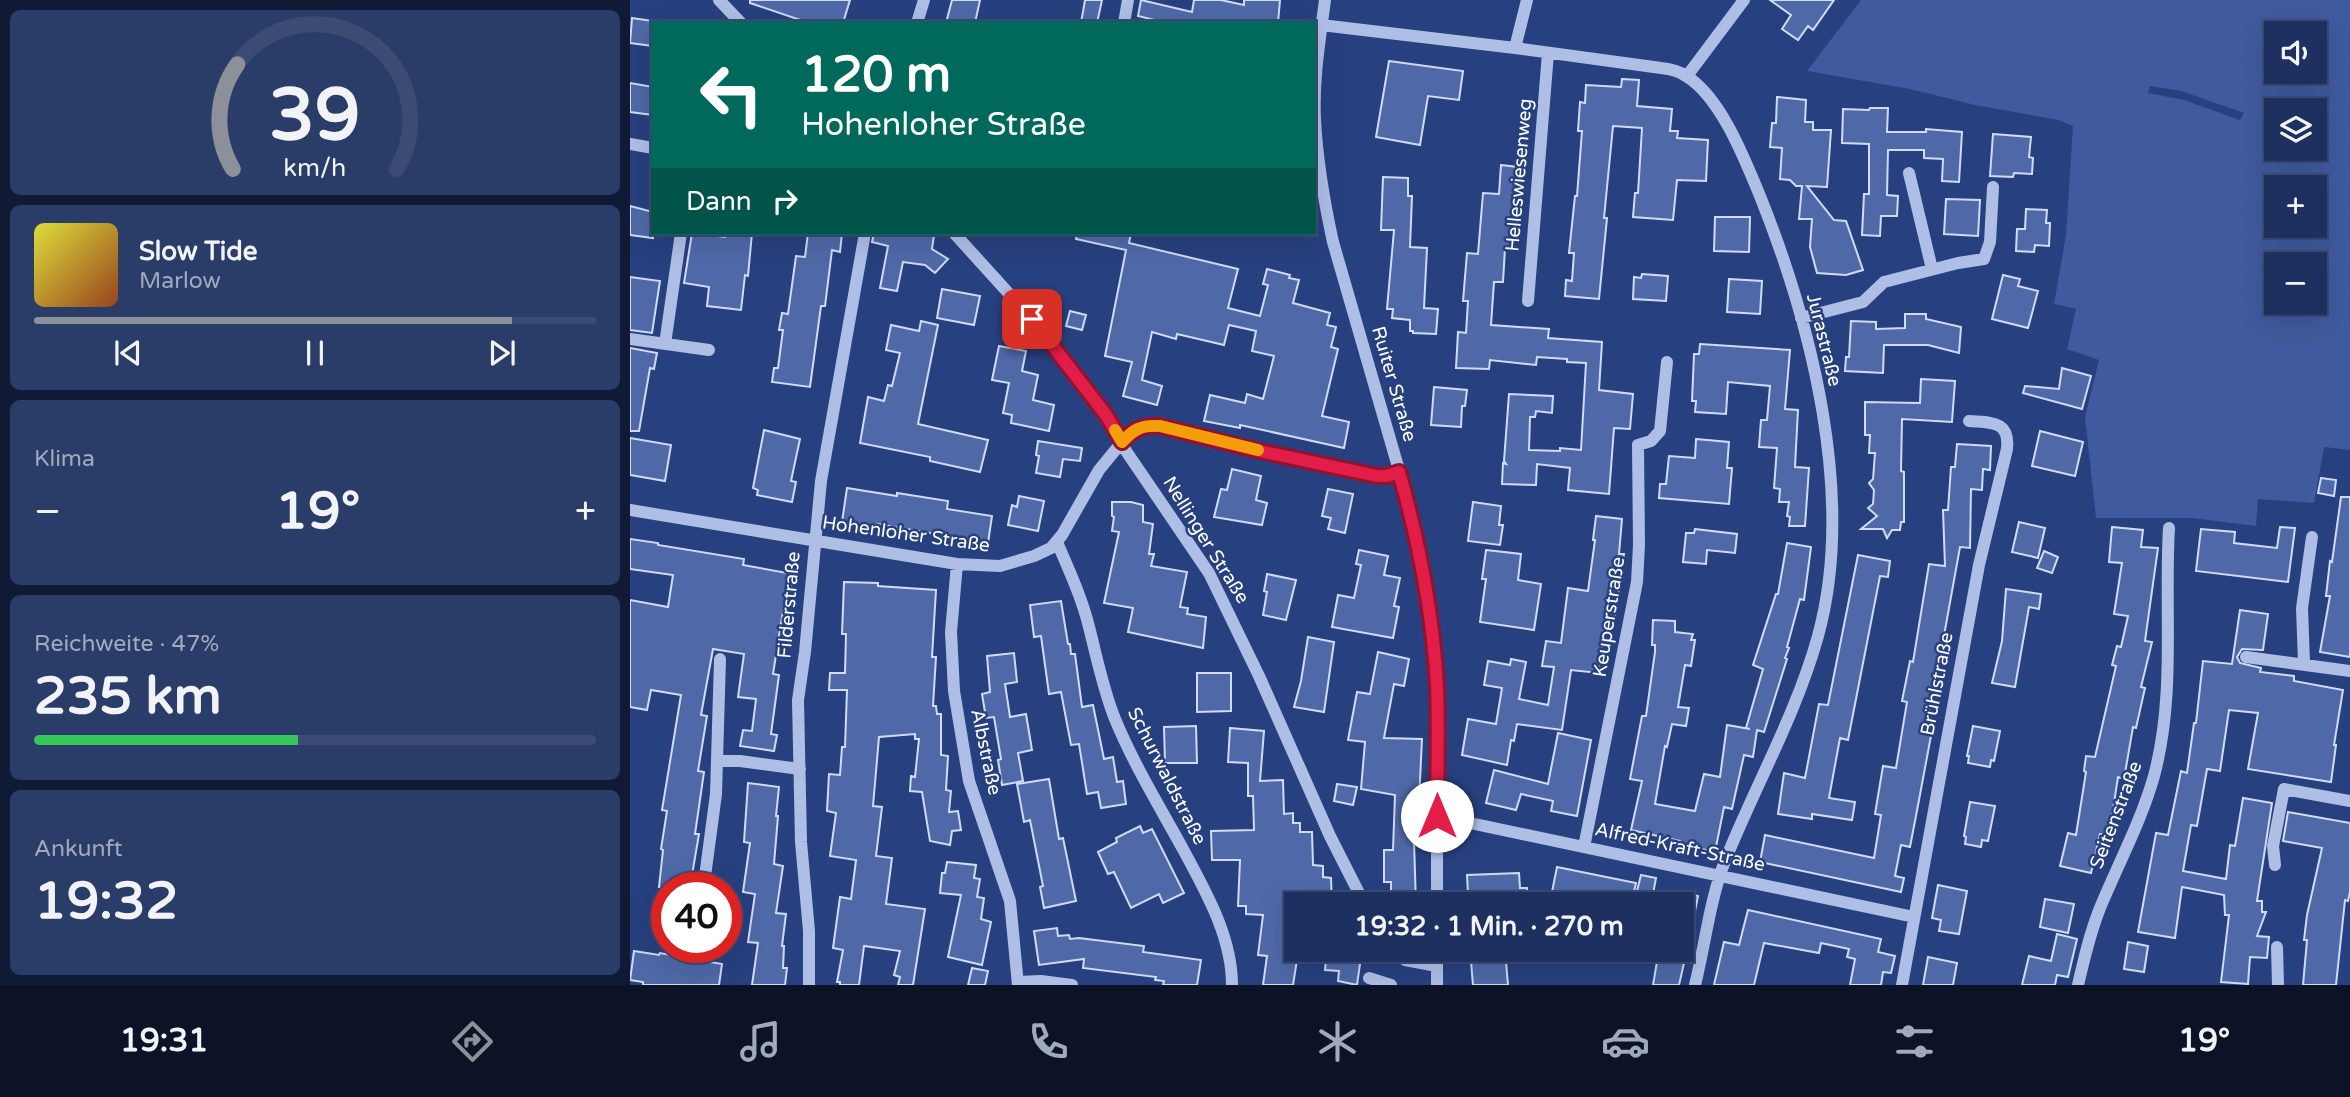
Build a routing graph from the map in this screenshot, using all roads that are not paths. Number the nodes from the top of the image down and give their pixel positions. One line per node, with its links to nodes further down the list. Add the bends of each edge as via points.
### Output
1 (719, 0): 7 (street)
2 (925, 0): 8 (street)
3 (1128, 0): 9 (street)
4 (1325, 0): 10 (street, Ruiter Straße)
5 (1527, 0): 11 (street)
6 (1744, 0): 13 (street)
7 (739, 21)
8 (918, 21)
9 (1124, 21)
10 (1321, 25): 11 (street); 14 (street, Ruiter Straße)
11 (1515, 48): 12 (street)
12 (1548, 53): 13 (street, via 1661,68); 25 (street, Helleswiesenweg)
13 (1687, 76): 26 (street, Jurastraße, via 1715,105 1749,169)
14 (1316, 82)
15 (1316, 132): 18 (street, Ruiter Straße)
16 (630, 144): 17 (street)
17 (651, 148)
18 (1317, 170): 33 (street, Ruiter Straße)
19 (1909, 173): 24 (street)
20 (1993, 187): 24 (street, via 1990,242 1984,259)
21 (681, 235): 28 (street)
22 (865, 235): 37 (street, Filderstraße)
23 (956, 235): 32 (street, Nellinger Straße, via 1058,351)
24 (1932, 270): 26 (street, via 1884,282 1863,302)
25 (1528, 301)
26 (1801, 318): 51 (street, Jurastraße, via 1831,484 1826,598 1798,696)
27 (630, 338): 28 (street)
28 (665, 344): 29 (street)
29 (709, 350)
30 (1667, 362): 48 (street, Keuperstraße, via 1660,431 1651,441 1638,445 1637,582)
31 (1969, 421): 54 (street, Brühlstraße, via 2004,429 2007,449 1979,565)
32 (1122, 442): 33 (street, via 1136,428 1160,426 1377,476); 38 (street, via 1093,479); 52 (street, Nellinger Straße, via 1217,588)
33 (1399, 472): 47 (street, Ruiter Straße, via 1419,549 1434,650)
34 (630, 510): 37 (street, Hohenloher Straße)
35 (2169, 528): 68 (street, Seitenstraße, via 2168,685 2162,740 2146,800 2099,911)
36 (2312, 537): 42 (street, via 2302,608)
37 (814, 540): 39 (street, Hohenloher Straße); 45 (street, Filderstraße, via 798,700)
38 (1057, 542): 39 (street, Hohenloher Straße, via 1043,552 1000,566); 63 (street, Schurwaldstraße, via 1084,611 1114,718 1210,901 1227,945)
39 (957, 564): 60 (street, Albstraße, via 951,632 954,691 970,781 1010,901)
40 (2246, 657): 42 (street)
41 (720, 659): 44 (street)
42 (2304, 663): 43 (street)
43 (2350, 671)
44 (717, 761): 45 (street); 50 (street)
45 (800, 769): 61 (street, Filderstraße)
46 (2350, 801): 49 (street, via 2284,789 2273,846)
47 (1437, 816): 48 (street, Alfred-Kraft-Straße); 53 (street, Ruiter Straße)
48 (1584, 847): 51 (street, Alfred-Kraft-Straße)
49 (2275, 865)
50 (706, 872)
51 (1720, 875): 54 (street, Alfred-Kraft-Straße); 66 (street, Jurastraße)
52 (1357, 892)
53 (1437, 892)
54 (1914, 917): 67 (street, Brühlstraße)
55 (2277, 947): 69 (street)
56 (1416, 962): 58 (street)
57 (1437, 962): 58 (street)
58 (1437, 966): 65 (street)
59 (1368, 978): 64 (street)
60 (1018, 984): 62 (street)
61 (809, 985)
62 (1072, 985)
63 (1232, 985)
64 (1391, 985)
65 (1437, 985)
66 (1695, 985)
67 (1902, 985)
68 (2078, 985)
69 (2278, 985)

